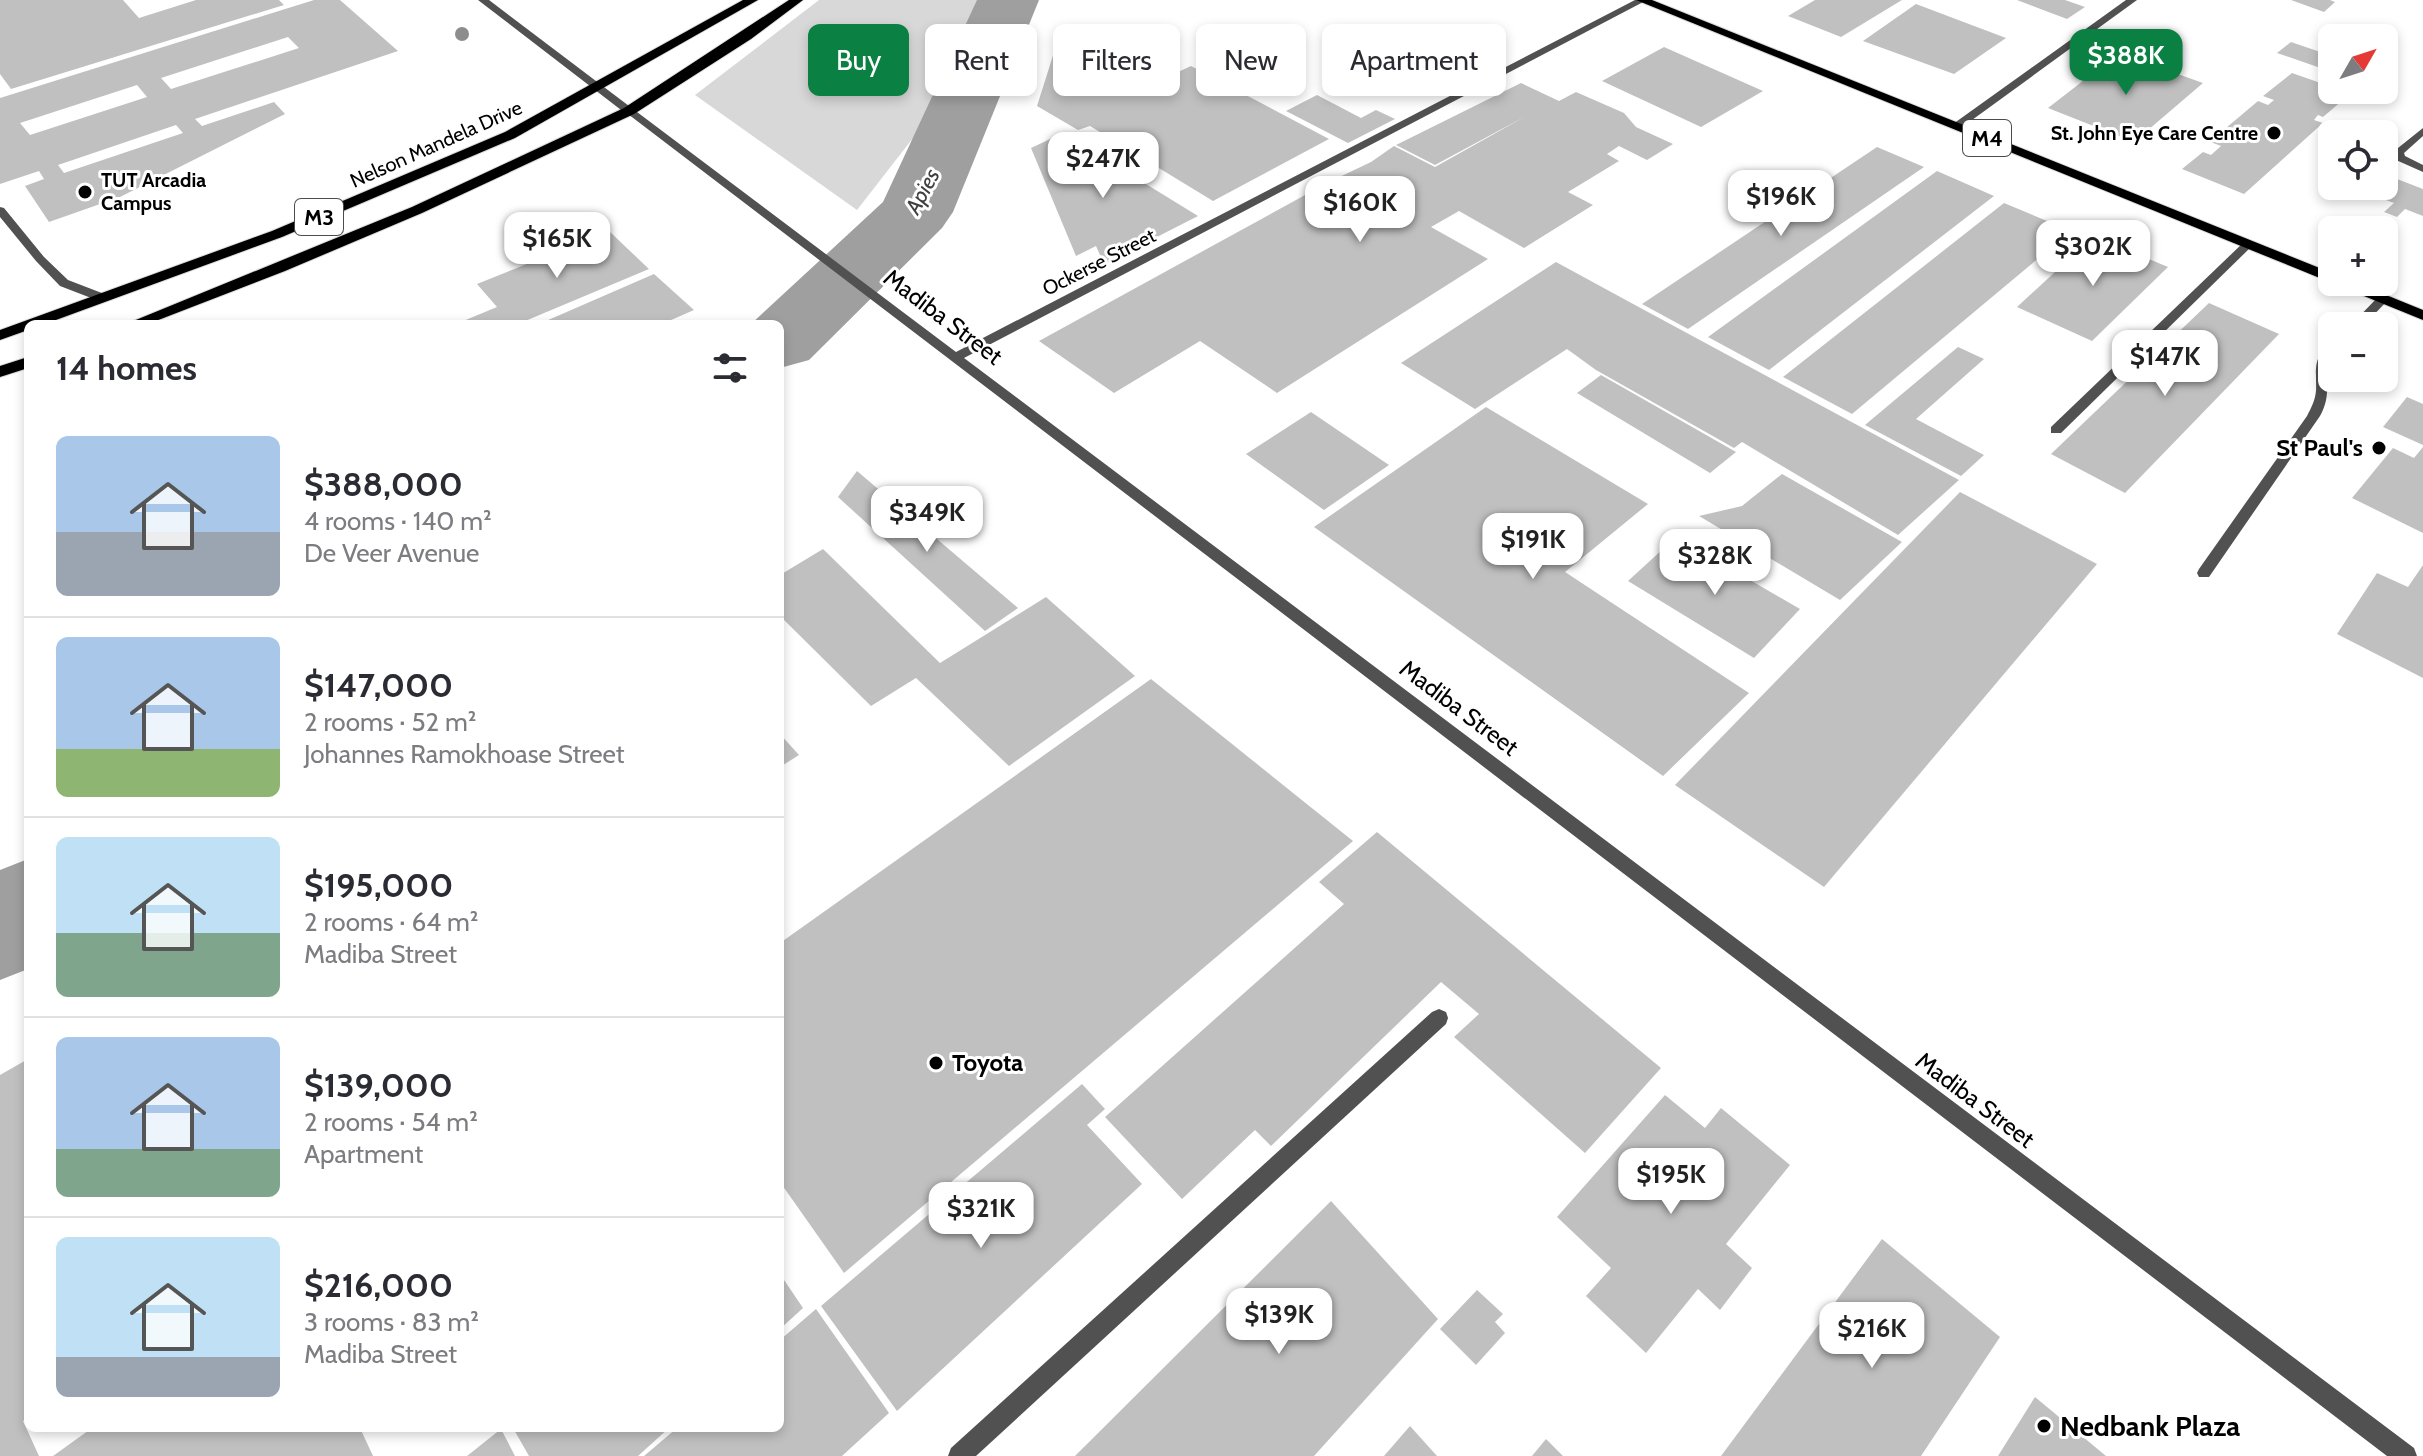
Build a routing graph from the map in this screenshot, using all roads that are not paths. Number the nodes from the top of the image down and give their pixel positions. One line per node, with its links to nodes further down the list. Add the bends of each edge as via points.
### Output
1 (483, 0): 6 (street, Madiba Street)
2 (752, 0): 6 (main road, Nelson Mandela Drive / M3)
3 (797, 0): 7 (main road, M3)
4 (1642, 0): 8 (main road, M4); 23 (street, Ockerse Street)
5 (2132, 0): 8 (street)
6 (599, 88): 7 (street, Madiba Street); 15 (main road, Nelson Mandela Drive / M3, via 408,181)
7 (629, 111): 20 (main road, M3, via 417,210); 23 (street, Madiba Street)
8 (1957, 126): 12 (main road, M4)
9 (2423, 131): 10 (street, via 2398,152)
10 (2423, 169)
11 (0, 210): 15 (street, via 64,283)
12 (2248, 244): 13 (main road, M4); 27 (street)
13 (2318, 272)
14 (2376, 296): 16 (main road)
15 (103, 298): 19 (main road, Nelson Mandela Drive / M3)
16 (2383, 299): 17 (street); 18 (main road)
17 (2370, 312)
18 (2423, 315)
19 (40, 320)
20 (144, 320)
21 (24, 326): 22 (main road, Nelson Mandela Drive / M3)
22 (0, 335)
23 (956, 357): 31 (street, Madiba Street)
24 (24, 363): 25 (main road)
25 (0, 372)
26 (2322, 392): 28 (street, via 2309,424)
27 (2056, 430)
28 (2204, 573)
29 (1439, 1018): 30 (street)
30 (959, 1456)
31 (2406, 1456)

